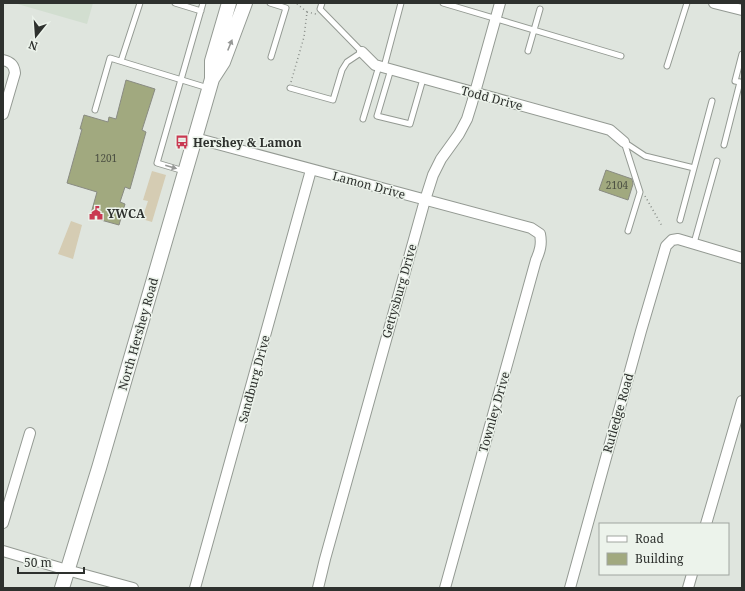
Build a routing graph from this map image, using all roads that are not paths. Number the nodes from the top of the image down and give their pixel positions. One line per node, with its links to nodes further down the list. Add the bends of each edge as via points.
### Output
1 (140, 3): 24 (lane)
2 (175, 3): 15 (lane)
3 (203, 3): 15 (lane)
4 (229, 3): 29 (main road, North Hershey Road, via 212,61)
5 (245, 3): 29 (main road, North Hershey Road, one-way to 5, via 223,62)
6 (270, 3): 22 (lane, via 286,8)
7 (322, 3): 19 (lane, via 320,9)
8 (401, 3): 26 (lane)
9 (443, 3): 16 (lane)
10 (500, 3): 16 (street, Gettysburg Drive)
11 (686, 3): 25 (lane)
12 (714, 3): 14 (street)
13 (540, 9): 17 (lane)
14 (742, 10)
15 (201, 11): 28 (lane)
16 (496, 18): 17 (lane); 31 (street, Gettysburg Drive)
17 (534, 30): 18 (lane); 21 (lane)
18 (528, 51)
19 (362, 52): 26 (street, Todd Drive, via 375,65); 30 (lane, via 346,62 333,100)
20 (742, 54): 38 (lane, via 735,81 740,82)
21 (621, 56)
22 (271, 57)
23 (3, 60): 34 (street, via 14,67 15,73)
24 (121, 61): 28 (lane); 33 (lane, via 110,58)
25 (667, 66)
26 (384, 68): 27 (street, Todd Drive); 27 (lane, via 377,116 410,124); 35 (lane)
27 (424, 79): 31 (street, Todd Drive)
28 (182, 80): 29 (lane); 42 (lane, one-way to 42, via 157,163)
29 (210, 83): 36 (main road, North Hershey Road)
30 (290, 88)
31 (475, 93): 37 (street, Todd Drive, via 610,130); 43 (street, Gettysburg Drive, via 467,118 441,159)
32 (712, 101): 40 (lane)
33 (95, 110)
34 (3, 114)
35 (363, 119)
36 (195, 138): 41 (street, Lamon Drive); 42 (main road, North Hershey Road)
37 (624, 142): 40 (lane, via 645,156); 45 (lane, via 640,192)
38 (724, 145)
39 (717, 161): 47 (lane)
40 (694, 168): 44 (lane)
41 (311, 170): 43 (street, Lamon Drive); 58 (street, Sandburg Drive)
42 (185, 171): 54 (main road, North Hershey Road)
43 (425, 200): 46 (street, Lamon Drive, via 532,228 537,230); 59 (street, Gettysburg Drive)
44 (680, 220)
45 (628, 231)
46 (540, 236): 60 (street, Townley Drive, via 540,249)
47 (694, 243): 48 (street); 61 (street, Rutledge Road, via 678,239 672,240 666,246)
48 (742, 258)
49 (742, 401): 52 (street)
50 (30, 433): 51 (street)
51 (3, 523)
52 (706, 523)
53 (3, 551): 54 (street)
54 (67, 570): 56 (main road, North Hershey Road); 57 (street)
55 (692, 575): 62 (street)
56 (62, 588)
57 (132, 588)
58 (195, 588)
59 (318, 588)
60 (444, 588)
61 (570, 588)
62 (688, 588)

